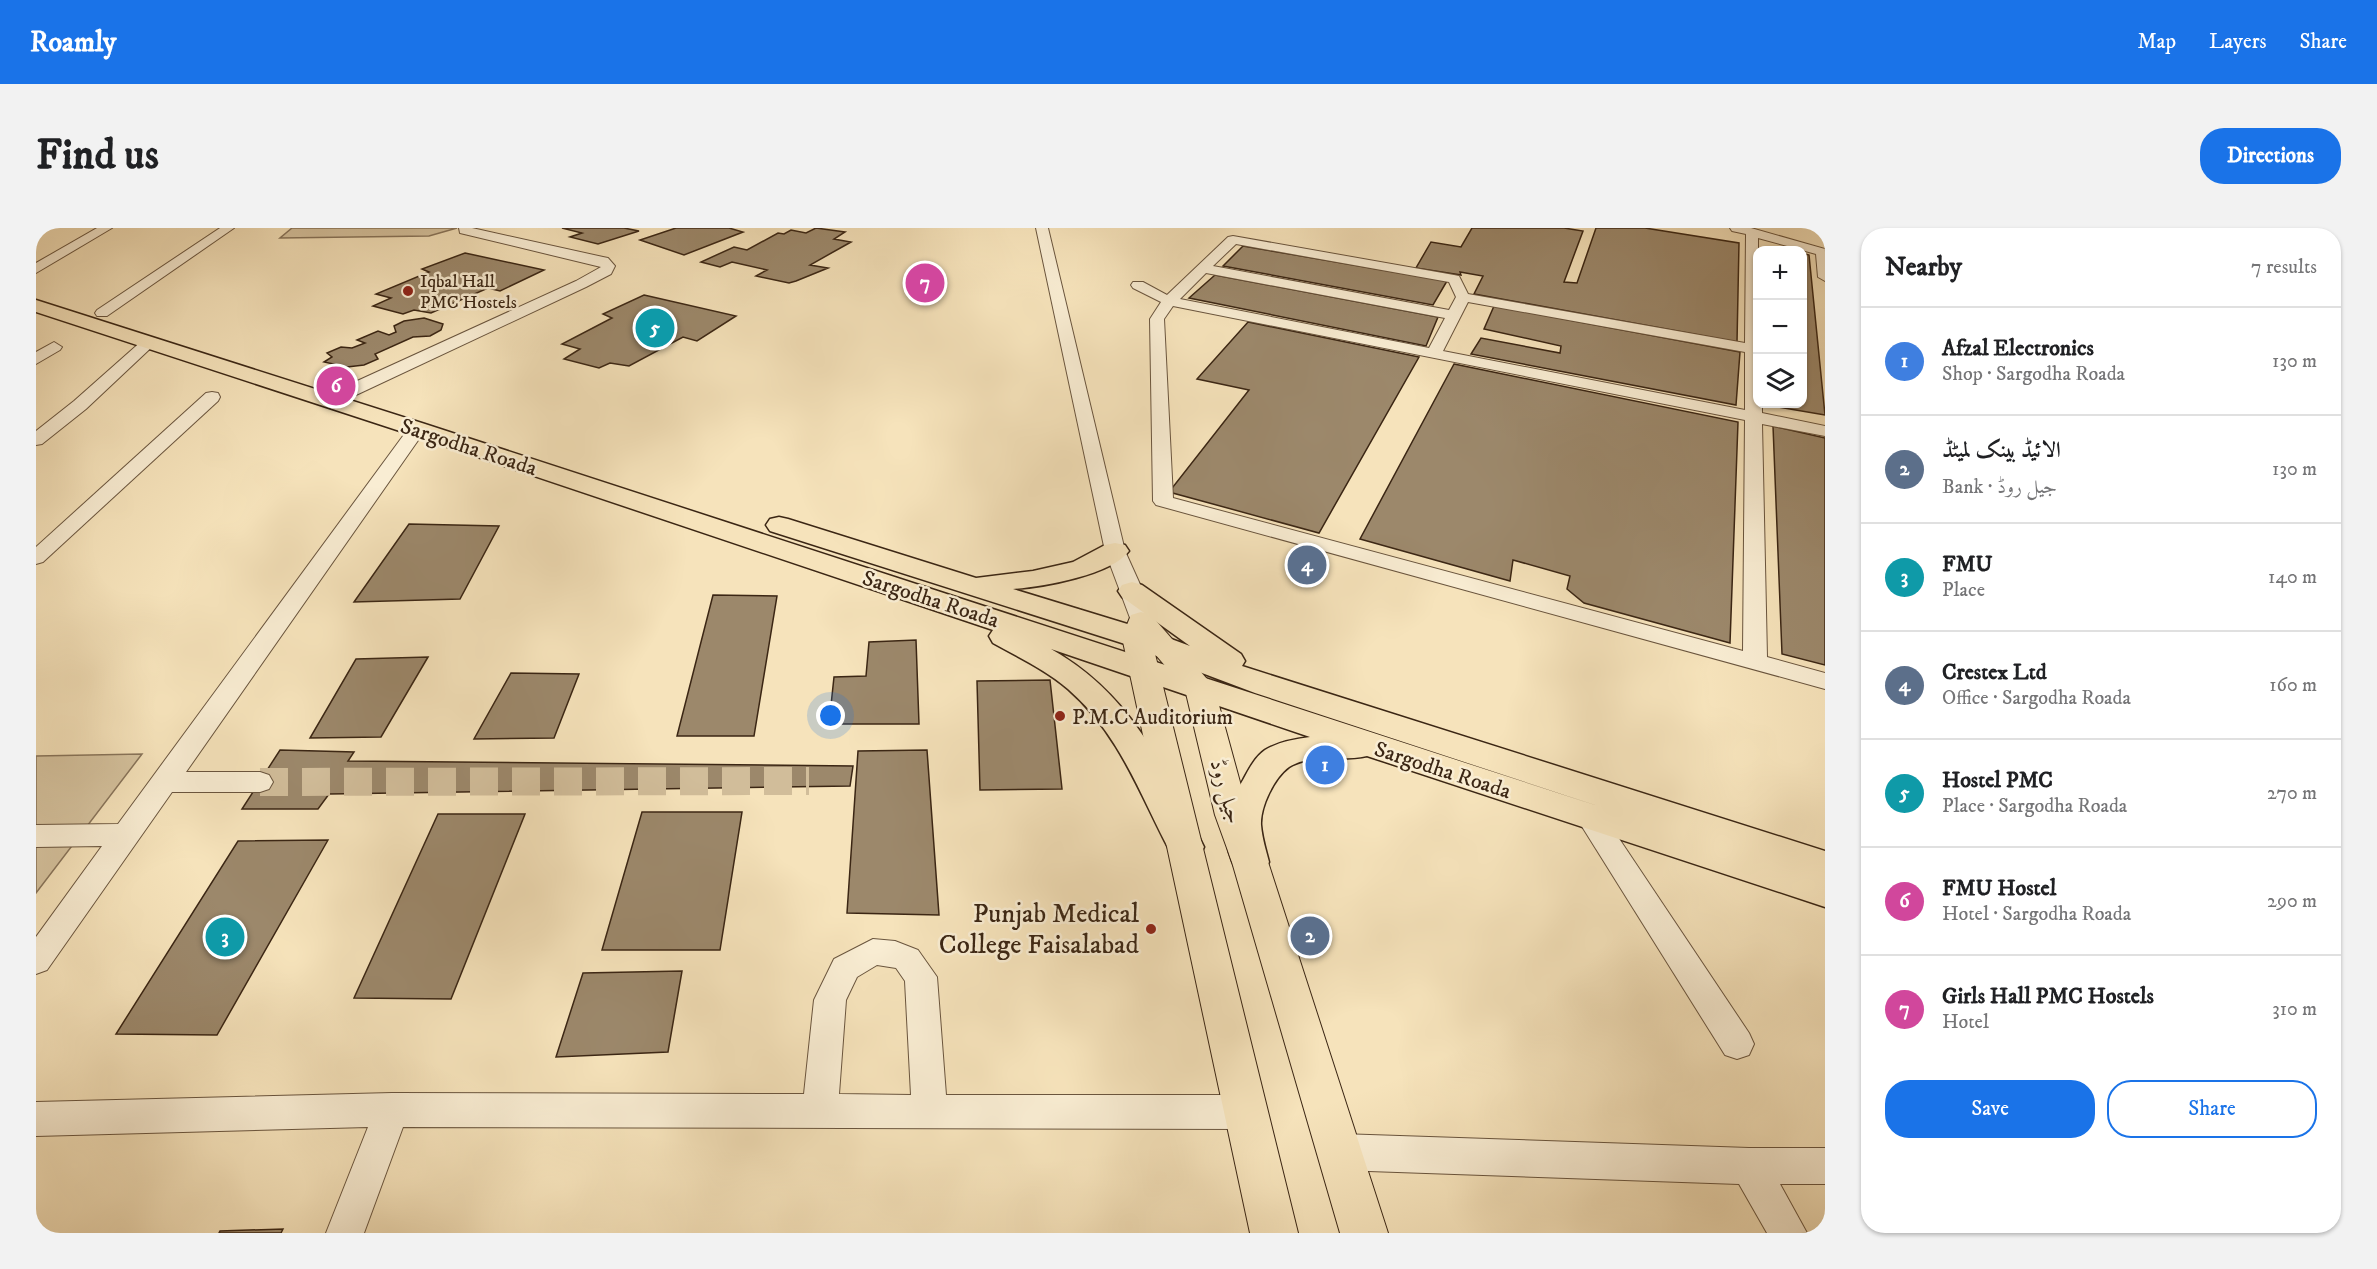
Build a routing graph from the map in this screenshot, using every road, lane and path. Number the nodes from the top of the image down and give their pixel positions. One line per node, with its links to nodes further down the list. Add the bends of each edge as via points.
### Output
1 (106, 228): 8 (street)
2 (228, 228): 15 (street)
3 (1042, 228): 29 (street)
4 (464, 230): 23 (street, via 603,261 608,266 606,271)
5 (1744, 230): 6 (street); 19 (street)
6 (1823, 253): 9 (street)
7 (1203, 268): 12 (street, via 1233,240 1454,279); 13 (street); 16 (street)
8 (36, 269)
9 (1825, 277)
10 (1138, 285): 13 (street)
11 (36, 291): 15 (highway, Sargodha Roada)
12 (1464, 297): 16 (street); 19 (street)
13 (1169, 301): 21 (street); 33 (street, via 1157,319 1163,501)
14 (36, 306): 17 (highway, Sargodha Roada)
15 (102, 313): 23 (highway, Sargodha Roada)
16 (1454, 315): 21 (street)
17 (149, 342): 26 (highway, Sargodha Roada); 28 (street)
18 (54, 347): 22 (street)
19 (1753, 349)
20 (1753, 354): 25 (street)
21 (1433, 355): 25 (street)
22 (36, 359)
23 (350, 391): 31 (highway, Sargodha Roada)
24 (212, 397): 30 (street)
25 (1753, 417): 27 (street); 33 (street)
26 (417, 429): 31 (highway, Sargodha Roada); 38 (street)
27 (1825, 431)
28 (36, 440)
29 (1115, 551): 31 (highway, via 1082,568); 32 (street)
30 (36, 558)
31 (961, 595): 32 (highway, Sargodha Roada); 43 (highway, via 1079,682 1118,720 1142,755)
32 (1144, 633): 35 (highway); 35 (highway, Sargodha Roada); 36 (main road, جیل روڈ); 43 (main road)
33 (1755, 662): 34 (street)
34 (1825, 681)
35 (1266, 686): 45 (highway, Sargodha Roada)
36 (1199, 687): 37 (highway, Sargodha Roada); 44 (main road, جیل روڈ, via 1232,815)
37 (1430, 764): 40 (highway, Sargodha Roada); 44 (highway, via 1384,750 1339,745 1298,751 1275,760 1255,788 1243,822)
38 (163, 782): 39 (street); 41 (street)
39 (260, 782)
40 (1590, 817): 46 (highway, Sargodha Roada); 48 (street)
41 (124, 835): 42 (street); 47 (street)
42 (36, 836)
43 (1186, 847): 52 (main road)
44 (1250, 862): 54 (main road, جیل روڈ)
45 (1825, 866)
46 (1825, 892)
47 (36, 962)
48 (1737, 1044)
49 (392, 1110): 50 (street); 53 (street); 57 (street)
50 (819, 1111): 51 (street); 51 (street, via 830,1000 845,968 873,952 908,959 921,977)
51 (930, 1111): 52 (street)
52 (1246, 1112): 58 (main road)
53 (36, 1119)
54 (1340, 1152): 55 (street); 59 (main road, جیل روڈ)
55 (1749, 1166): 56 (street); 60 (street)
56 (1825, 1166)
57 (345, 1233)
58 (1274, 1233)
59 (1364, 1233)
60 (1788, 1233)

